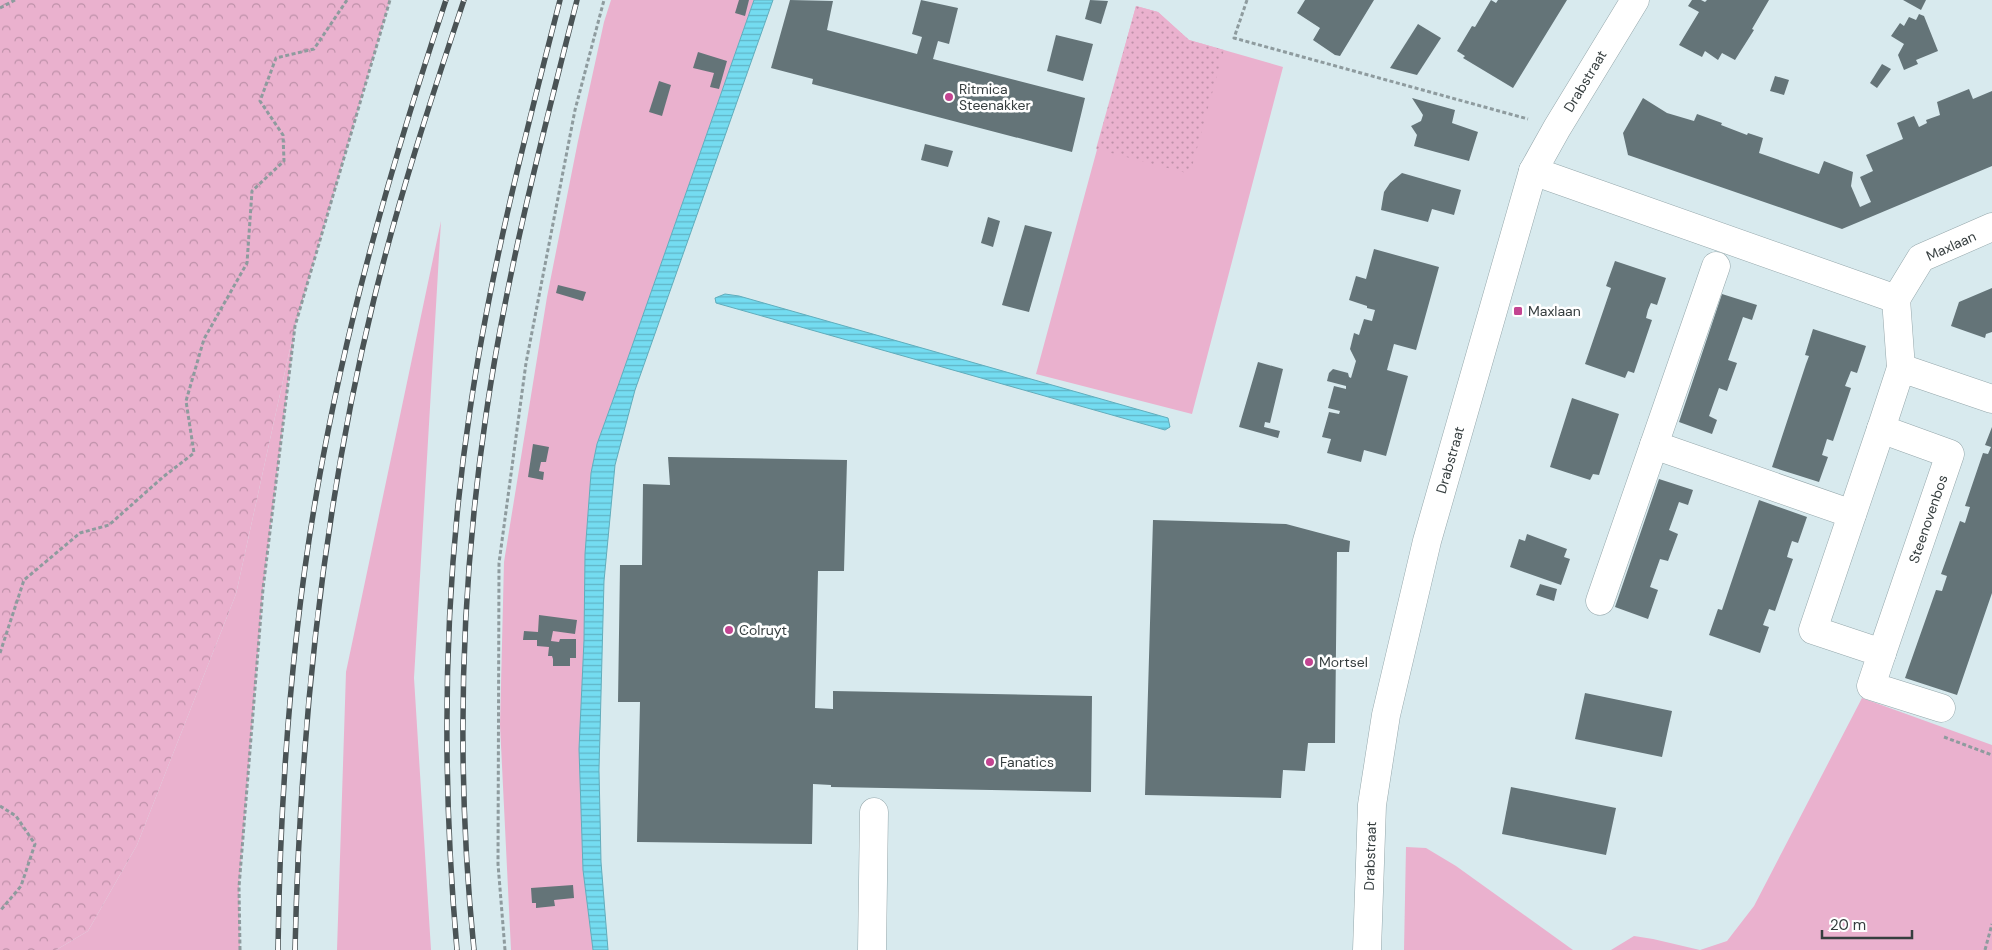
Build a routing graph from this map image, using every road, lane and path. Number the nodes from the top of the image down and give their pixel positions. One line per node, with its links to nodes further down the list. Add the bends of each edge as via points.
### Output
1 (15, 0): 7 (path)
2 (346, 0): 20 (path, via 314,49 276,58 260,101 283,135 284,161 252,192 247,263 204,339 186,401 194,452 109,525 80,533 24,580)
3 (390, 0): 28 (path, via 295,326 263,598 239,887)
4 (604, 0): 29 (path, via 575,110 526,363 499,563 498,864)
5 (1247, 0): 8 (path, via 1234,38)
6 (1635, 0): 8 (street, Drabstraat)
7 (0, 8)
8 (1556, 128): 9 (street, Drabstraat)
9 (1533, 171): 12 (street); 31 (street, Drabstraat, via 1427,541 1386,715 1372,805)
10 (1992, 227): 12 (street, Maxlaan, via 1921,258)
11 (1716, 266): 16 (street)
12 (1896, 299): 13 (street)
13 (1901, 368): 14 (street); 15 (street)
14 (1992, 400)
15 (1881, 429): 17 (street); 22 (street, Steenovenbos, via 1950,454)
16 (1654, 445): 17 (street); 18 (street)
17 (1852, 514): 22 (street, via 1813,630)
18 (1600, 601)
19 (0, 633): 20 (path)
20 (7, 634): 21 (path)
21 (0, 653)
22 (1882, 653): 23 (street, Steenovenbos, via 1871,686)
23 (1942, 708)
24 (0, 806): 26 (path, via 16,816 35,844 21,886)
25 (874, 812): 30 (street)
26 (0, 910)
27 (1992, 924): 32 (path)
28 (240, 950)
29 (505, 950)
30 (872, 950)
31 (1367, 950)
32 (1985, 950)

